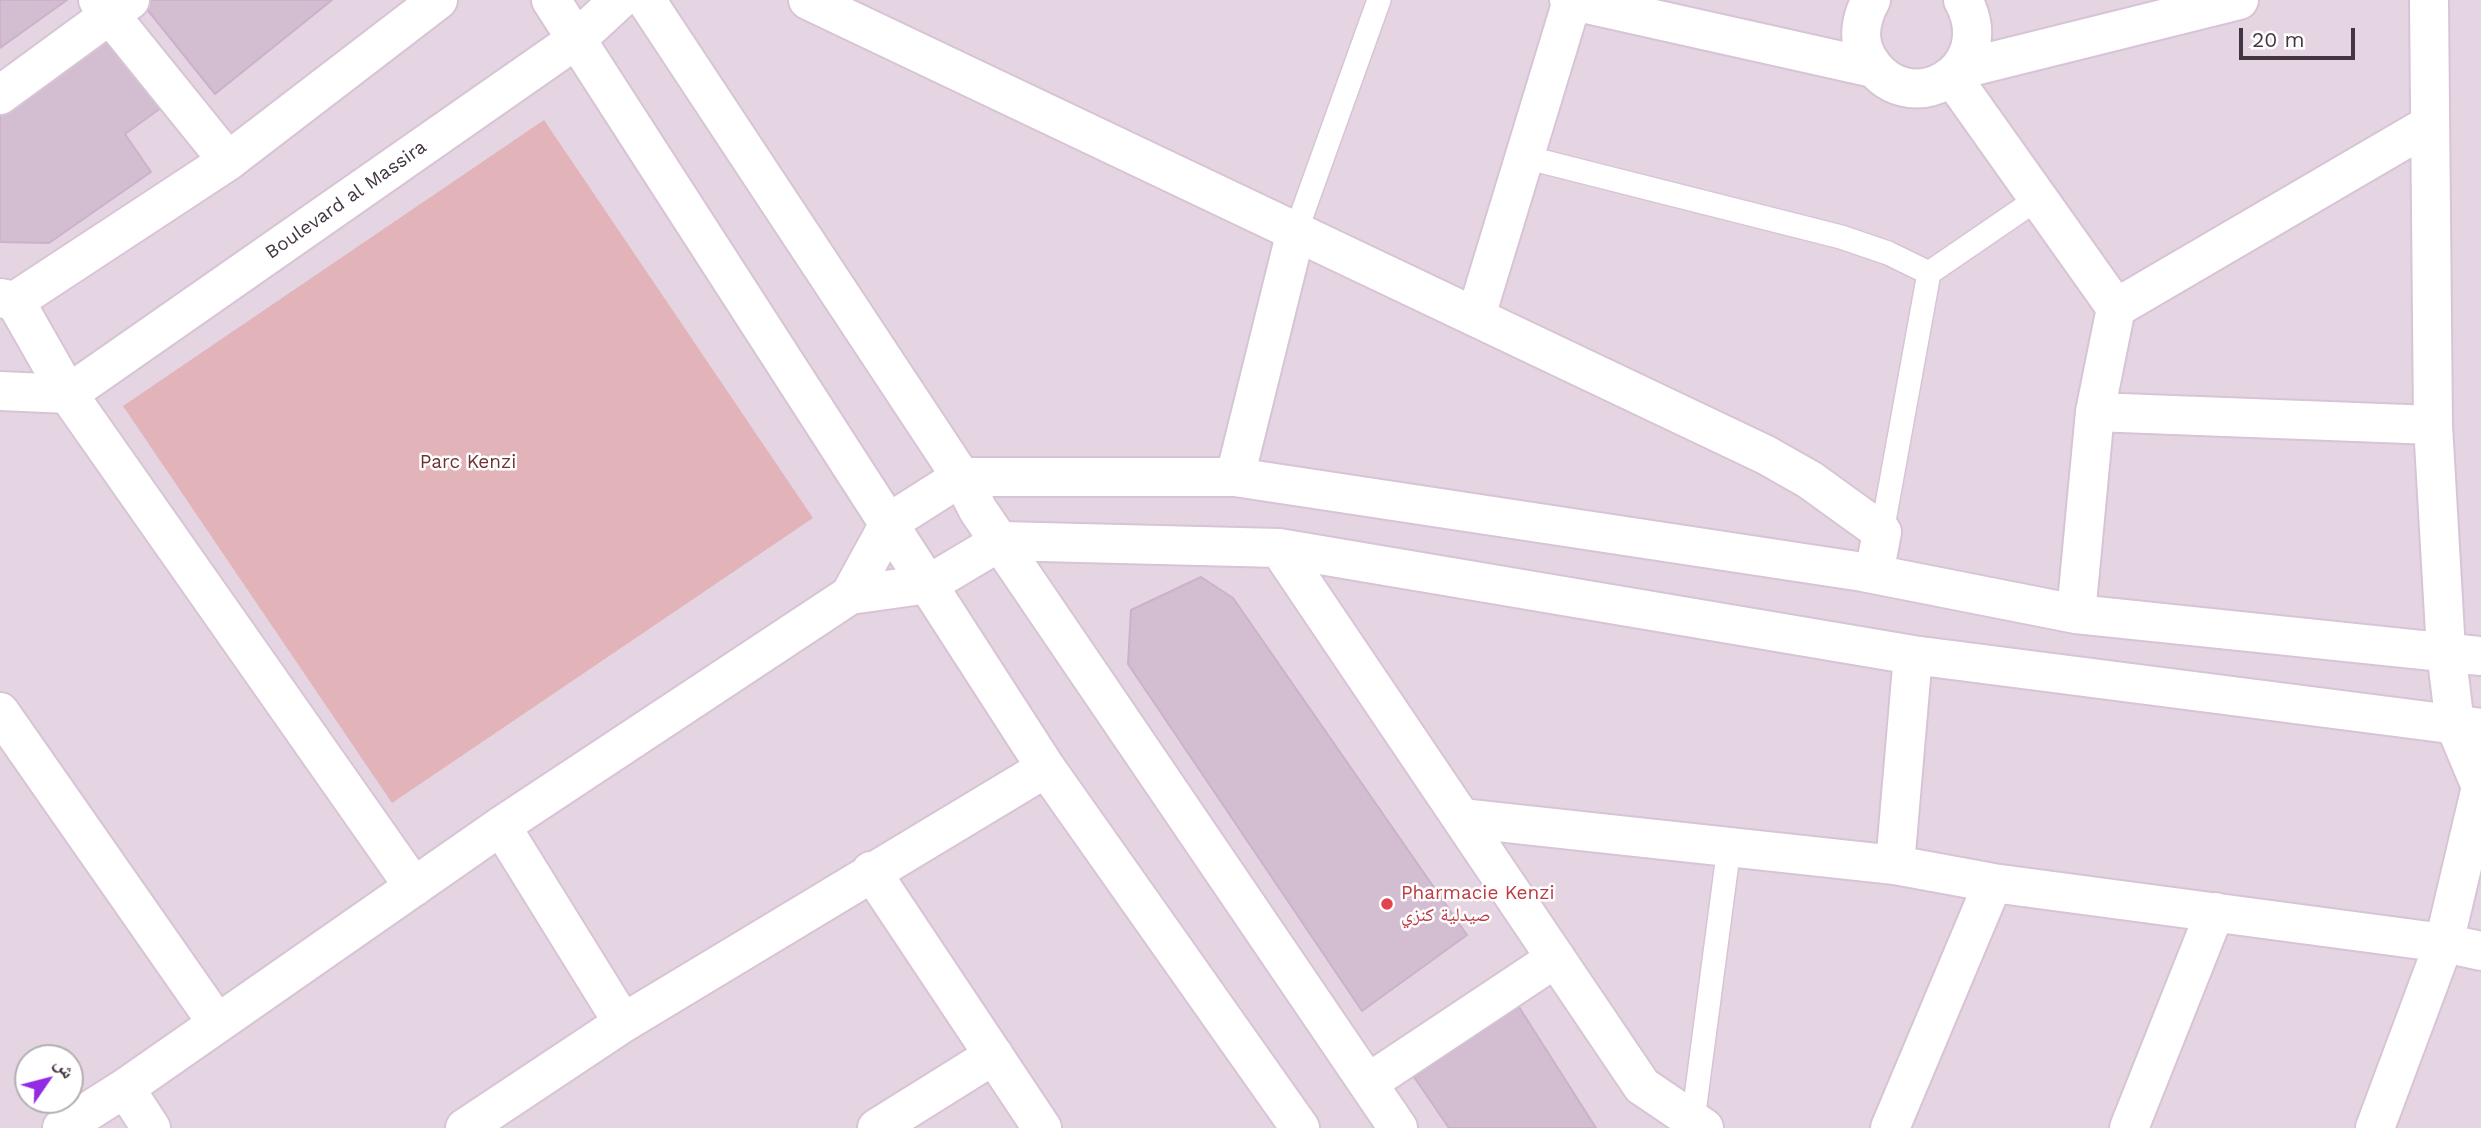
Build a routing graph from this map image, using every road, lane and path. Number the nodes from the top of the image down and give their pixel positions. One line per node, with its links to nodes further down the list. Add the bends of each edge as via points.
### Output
1 (438, 0): 19 (street)
2 (551, 0): 13 (street)
3 (619, 0): 13 (street, Boulevard al Massira)
4 (646, 0): 30 (street)
5 (808, 0): 21 (street)
6 (1379, 0): 21 (lane)
7 (1871, 0): 14 (street, via 1861,35)
8 (1962, 0): 15 (street, via 1970,13 1972,48)
9 (2239, 0): 15 (street)
10 (2429, 0): 17 (street)
11 (1571, 1): 14 (street); 18 (street)
12 (113, 5): 16 (street); 19 (street)
13 (577, 39): 27 (street, Boulevard al Massira); 32 (street)
14 (1873, 68): 15 (street, via 1894,83 1920,89)
15 (1955, 74): 20 (street)
16 (0, 95)
17 (2429, 125): 24 (street); 29 (street)
18 (1525, 157): 22 (lane, via 1841,237); 25 (street)
19 (228, 161): 23 (street)
20 (2040, 197): 22 (lane); 24 (street)
21 (1296, 231): 25 (street); 31 (street)
22 (1929, 274): 33 (lane)
23 (7, 299): 27 (street)
24 (2116, 308): 28 (street)
25 (1476, 316): 33 (street, via 1766,455 1810,480)
26 (0, 391): 27 (street)
27 (68, 394): 52 (street)
28 (2095, 412): 29 (street); 39 (street)
29 (2433, 425): 40 (street)
30 (961, 477): 31 (street); 32 (street); 34 (street)
31 (1235, 477): 36 (street)
32 (890, 522): 37 (street); 38 (street)
33 (1882, 532): 36 (street)
34 (1001, 541): 35 (street); 37 (street); 60 (street)
35 (1279, 548): 41 (street); 46 (street)
36 (1874, 574): 39 (street)
37 (929, 584): 38 (street); 44 (street)
38 (850, 595): 47 (street)
39 (2076, 614): 40 (street)
40 (2463, 654): 43 (street)
41 (1913, 655): 43 (street); 49 (street)
42 (0, 712): 57 (street)
43 (2468, 726): 45 (street)
44 (1046, 768): 50 (street); 68 (street)
45 (2481, 787): 54 (street)
46 (1461, 818): 48 (street); 56 (street)
47 (501, 826): 52 (street); 58 (street)
48 (1729, 847): 49 (street); 62 (lane)
49 (1895, 865): 51 (street)
50 (871, 871): 58 (street); 59 (street)
51 (1993, 883): 53 (street); 70 (street)
52 (414, 887): 57 (street)
53 (2216, 912): 54 (street); 71 (street)
54 (2444, 943): 55 (street); 72 (street)
55 (2481, 951)
56 (1556, 958): 60 (street); 62 (street, via 1642,1086)
57 (217, 1023): 61 (street)
58 (623, 1023): 65 (street)
59 (994, 1055): 66 (street); 67 (street)
60 (1368, 1083): 69 (street)
61 (125, 1088): 63 (street); 64 (street)
62 (1688, 1126)
63 (62, 1128)
64 (151, 1128)
65 (466, 1128)
66 (877, 1128)
67 (1042, 1128)
68 (1299, 1128)
69 (1398, 1128)
70 (1890, 1128)
71 (2129, 1128)
72 (2375, 1128)

